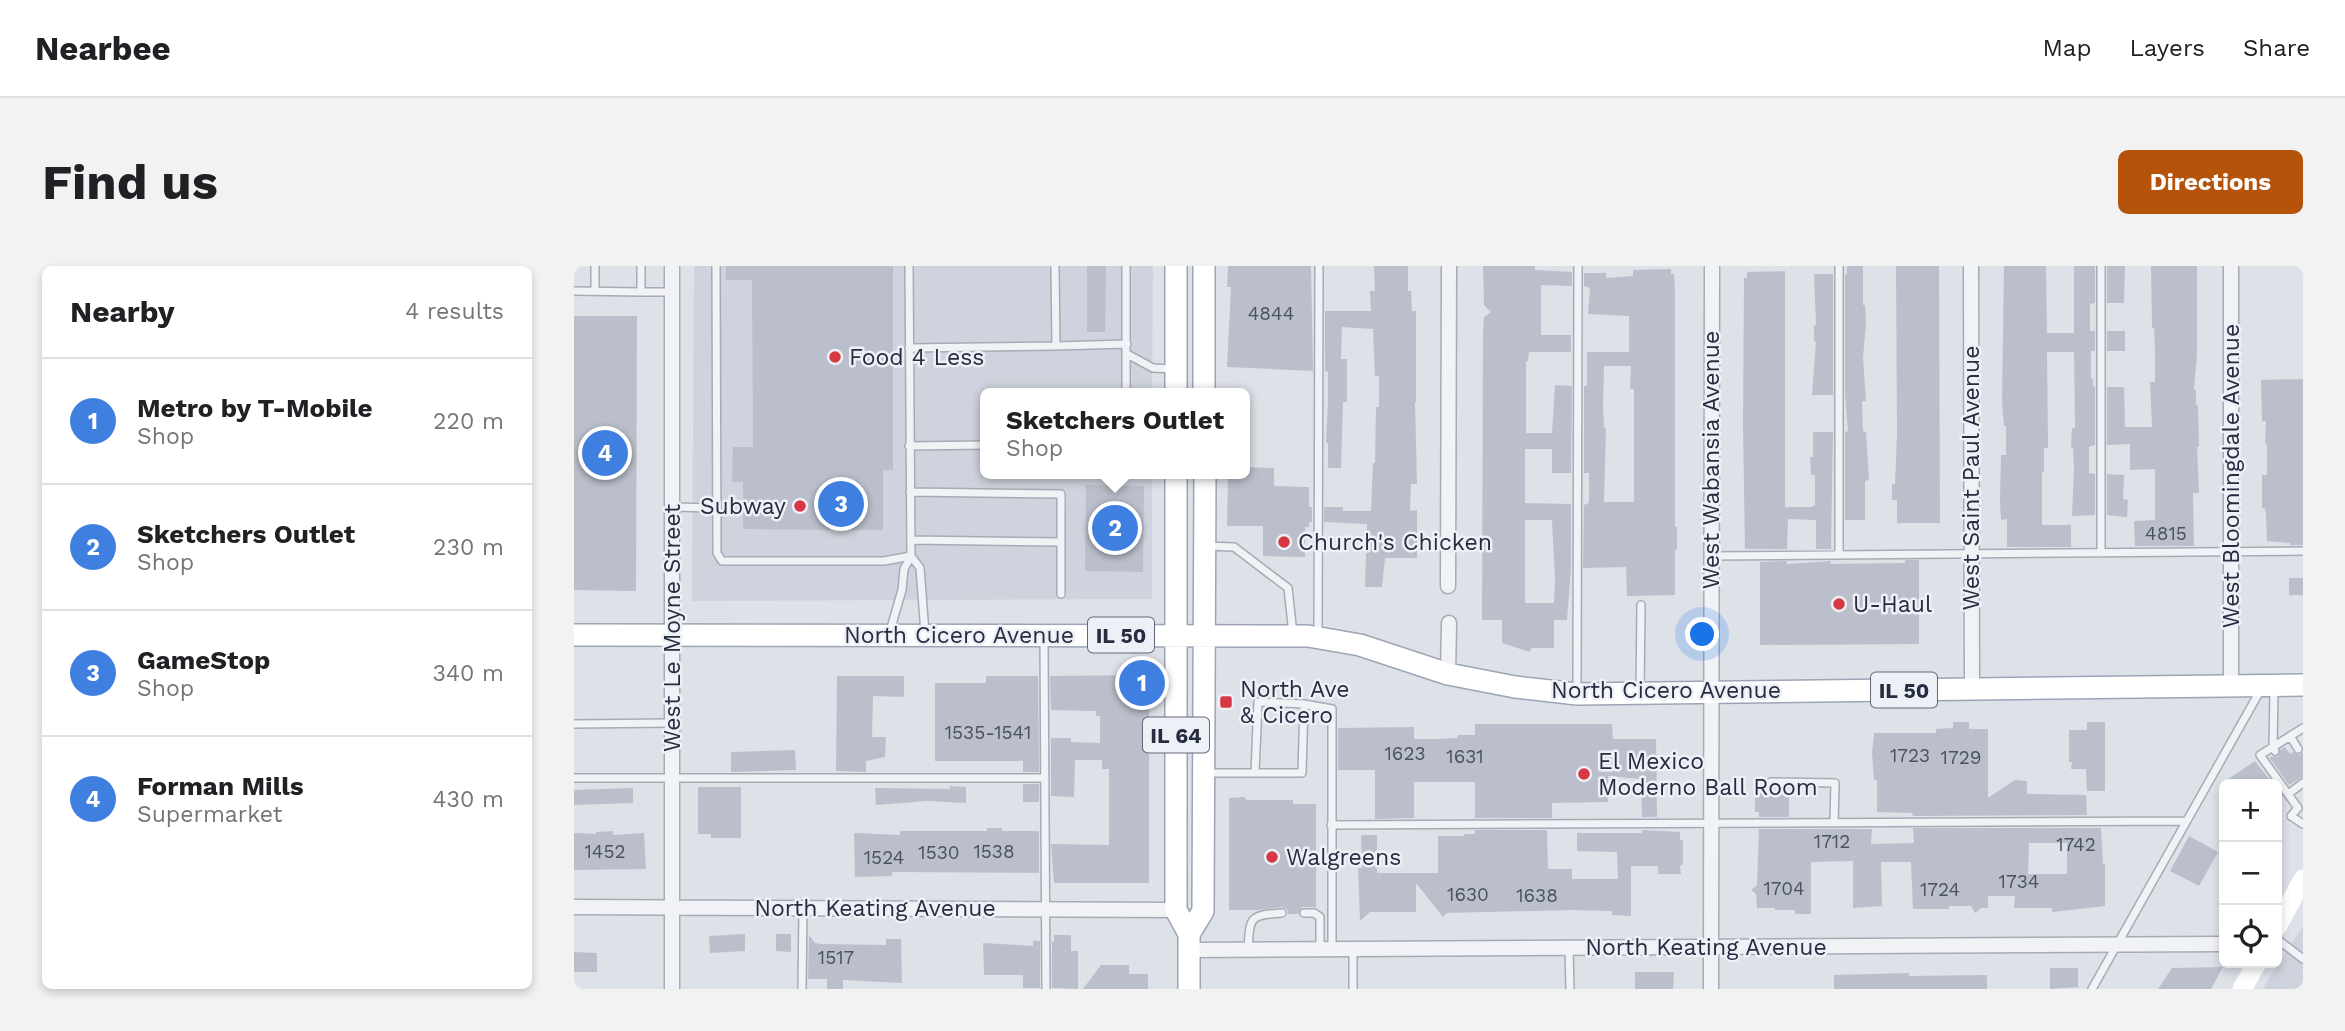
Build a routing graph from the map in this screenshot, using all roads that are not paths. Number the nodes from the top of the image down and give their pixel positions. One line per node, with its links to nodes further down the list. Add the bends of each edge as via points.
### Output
1 (595, 266): 19 (lane)
2 (641, 266): 20 (lane)
3 (672, 266): 21 (street, West Le Moyne Street)
4 (716, 266): 36 (lane)
5 (909, 266): 24 (lane)
6 (1055, 266): 23 (lane)
7 (1126, 266): 22 (lane)
8 (1176, 266): 26 (main road)
9 (1204, 266): 29 (main road)
10 (1319, 266): 59 (lane)
11 (1448, 266): 47 (street)
12 (1578, 266): 67 (lane)
13 (1712, 266): 46 (street, West Wabansia Avenue)
14 (1839, 266): 44 (lane)
15 (1971, 266): 43 (street, West Saint Paul Avenue)
16 (2101, 266): 42 (lane)
17 (2231, 266): 41 (street, West Bloomingdale Avenue)
18 (574, 291): 19 (lane)
19 (595, 291): 20 (lane)
20 (641, 292): 21 (lane)
21 (672, 292): 35 (street, West Le Moyne Street)
22 (1127, 344): 23 (lane); 25 (lane)
23 (1056, 346): 24 (lane)
24 (909, 348): 30 (lane)
25 (1127, 354): 26 (lane, via 1153,369); 27 (lane)
26 (1176, 369): 28 (main road)
27 (1126, 388)
28 (1176, 388)
29 (1204, 388)
30 (909, 446): 31 (lane); 34 (lane)
31 (980, 446)
32 (1176, 479): 56 (main road, IL 64)
33 (1205, 479): 39 (main road, IL 64)
34 (910, 492): 37 (lane); 38 (lane, via 1061,494)
35 (672, 507): 36 (lane); 52 (street, West Le Moyne Street)
36 (717, 508): 45 (lane, via 717,553 722,562 884,561)
37 (911, 540): 38 (lane); 45 (lane)
38 (1060, 542): 48 (lane)
39 (1205, 546): 57 (main road, IL 64); 58 (lane, via 1234,547 1288,587)
40 (2303, 551): 41 (lane)
41 (2231, 552): 42 (lane); 63 (street, West Bloomingdale Avenue)
42 (2101, 553): 43 (lane)
43 (1971, 554): 44 (lane); 64 (street, West Saint Paul Avenue)
44 (1839, 555): 46 (lane)
45 (911, 556): 53 (lane); 54 (lane, via 920,568)
46 (1712, 556): 65 (street, West Wabansia Avenue)
47 (1448, 586)
48 (1061, 594)
49 (1641, 605): 66 (lane)
50 (1449, 623): 60 (street)
51 (574, 635): 52 (main road, North Cicero Avenue / IL 50)
52 (671, 635): 53 (main road, North Cicero Avenue / IL 50); 69 (street, West Le Moyne Street)
53 (889, 635): 54 (main road, North Cicero Avenue / IL 50)
54 (925, 635): 55 (main road, North Cicero Avenue / IL 50)
55 (1044, 635): 56 (main road, North Cicero Avenue / IL 50); 79 (lane)
56 (1176, 636): 57 (main road, North Cicero Avenue / IL 50); 93 (main road, IL 64)
57 (1205, 636): 58 (main road, North Cicero Avenue / IL 50); 75 (main road, IL 64)
58 (1293, 636): 59 (main road, North Cicero Avenue / IL 50)
59 (1318, 638): 60 (main road, North Cicero Avenue / IL 50, via 1360,645)
60 (1448, 674): 67 (main road, North Cicero Avenue / IL 50)
61 (2268, 685): 62 (main road, North Cicero Avenue / IL 50); 63 (main road, North Cicero Avenue / IL 50); 73 (lane); 83 (lane)
62 (2303, 685)
63 (2231, 686): 64 (main road, North Cicero Avenue / IL 50)
64 (1972, 689): 65 (main road, North Cicero Avenue / IL 50)
65 (1712, 692): 66 (main road, North Cicero Avenue / IL 50); 85 (street, West Wabansia Avenue)
66 (1640, 693): 67 (main road, North Cicero Avenue / IL 50)
67 (1577, 694)
68 (1304, 704): 76 (lane, via 1302,773); 76 (lane, via 1258,702); 87 (lane, via 1332,709)
69 (672, 723): 70 (lane); 78 (street, West Le Moyne Street)
70 (574, 724)
71 (2303, 728): 72 (lane)
72 (2290, 736): 73 (lane); 74 (lane)
73 (2274, 749): 82 (lane, via 2260,755)
74 (2298, 749)
75 (1204, 773): 76 (lane); 97 (main road, IL 64, via 1203,911)
76 (1255, 773)
77 (574, 778): 78 (lane)
78 (671, 778): 79 (lane); 89 (street, West Le Moyne Street)
79 (1045, 778): 92 (lane)
80 (1771, 782): 84 (lane, via 1835,783)
81 (2300, 784): 82 (lane)
82 (2288, 794): 86 (lane, via 2298,808 2291,816)
83 (2186, 821): 84 (lane); 99 (lane)
84 (1834, 822): 85 (lane)
85 (1712, 823): 87 (lane); 102 (street, West Wabansia Avenue)
86 (2303, 824)
87 (1331, 825): 104 (lane)
88 (2303, 879): 96 (main road)
89 (672, 906): 90 (street, North Keating Avenue); 91 (street, North Keating Avenue); 108 (street, West Le Moyne Street)
90 (574, 907)
91 (803, 907): 92 (street, North Keating Avenue); 109 (lane)
92 (1046, 909): 93 (street, North Keating Avenue); 110 (lane)
93 (1176, 910): 97 (main road, IL 64)
94 (1282, 913): 103 (lane, via 1259,914 1252,919)
95 (1304, 913): 104 (lane, via 1320,917)
96 (2282, 918)
97 (1189, 942): 103 (street, North Keating Avenue); 111 (main road, IL 64)
98 (2282, 943): 106 (lane)
99 (2117, 944): 100 (street, North Keating Avenue); 102 (street, North Keating Avenue); 115 (lane)
100 (2219, 944)
101 (1569, 947): 102 (street, North Keating Avenue); 105 (street, North Keating Avenue); 113 (lane)
102 (1712, 947): 114 (street, West Wabansia Avenue)
103 (1248, 949): 104 (street, North Keating Avenue)
104 (1326, 949): 105 (street, North Keating Avenue)
105 (1353, 949): 112 (lane)
106 (2303, 959)
107 (2254, 968): 116 (main road)
108 (672, 989)
109 (803, 989)
110 (1046, 989)
111 (1189, 989)
112 (1353, 989)
113 (1570, 989)
114 (1712, 989)
115 (2092, 989)
116 (2242, 989)

